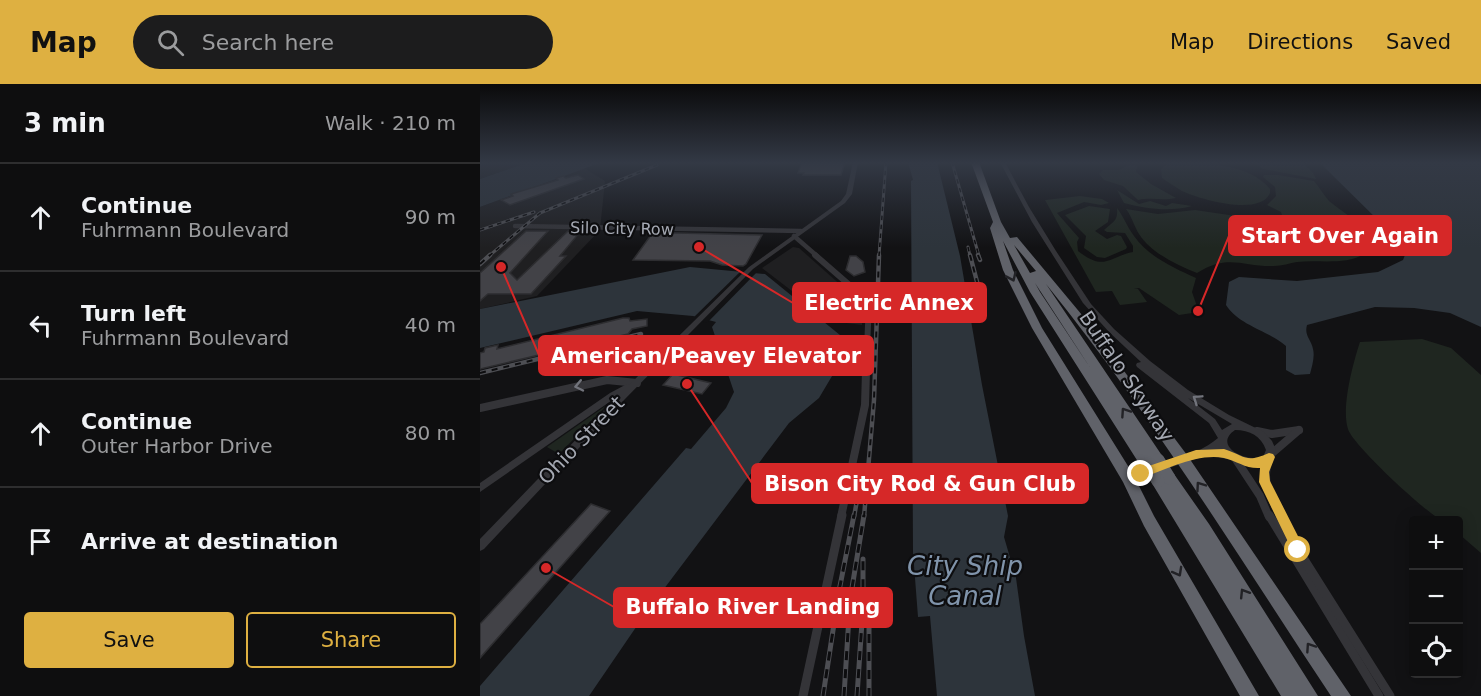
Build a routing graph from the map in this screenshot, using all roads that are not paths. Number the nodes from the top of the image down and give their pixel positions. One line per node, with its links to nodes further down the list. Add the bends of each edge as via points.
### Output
1 (850, 191): 8 (street, Ohio Street, via 843,202)
2 (1013, 191): 5 (street)
3 (1014, 191): 5 (street)
4 (990, 193): 6 (highway, Buffalo Skyway); 9 (highway, Buffalo Skyway)
5 (1018, 199): 10 (street)
6 (997, 222): 20 (highway, Buffalo Skyway, via 1035,292); 21 (highway, one-way to 21, via 994,228 1001,251 1028,312)
7 (515, 226): 8 (street, Silo City Row)
8 (798, 233): 11 (street, Ohio Street, via 751,268); 25 (street, via 869,302 865,405)
9 (1014, 239): 18 (highway); 20 (highway, Buffalo Skyway, one-way to 9)
10 (1096, 317): 15 (street, one-way to 10, via 1213,409 1150,366); 16 (street, via 1124,351 1212,421)
11 (637, 383): 12 (street, one-way to 12, via 607,380); 23 (street, via 613,395); 24 (street, Ohio Street)
12 (492, 405): 13 (street); 14 (street)
13 (480, 408)
14 (480, 412)
15 (1249, 428): 16 (street, via 1233,427); 17 (street, via 1266,439); 17 (street, via 1272,434 1299,430)
16 (1222, 438): 18 (street, via 1213,447); 19 (street, via 1223,446)
17 (1270, 456): 19 (street, via 1255,464); 31 (street, via 1264,472 1270,496 1298,550)
18 (1189, 457): 19 (street, via 1218,453); 21 (street); 29 (highway, one-way to 18)
19 (1233, 457): 30 (street)
20 (1152, 462): 22 (highway, Buffalo Skyway, bridge)
21 (1128, 478): 26 (highway, one-way to 26)
22 (1164, 480): 27 (highway, Buffalo Skyway); 28 (highway, Buffalo Skyway, one-way to 22, via 1204,529)
23 (480, 488)
24 (480, 546)
25 (803, 696)
26 (1250, 696)
27 (1291, 696)
28 (1309, 696)
29 (1342, 696)
30 (1379, 696)
31 (1390, 696)

